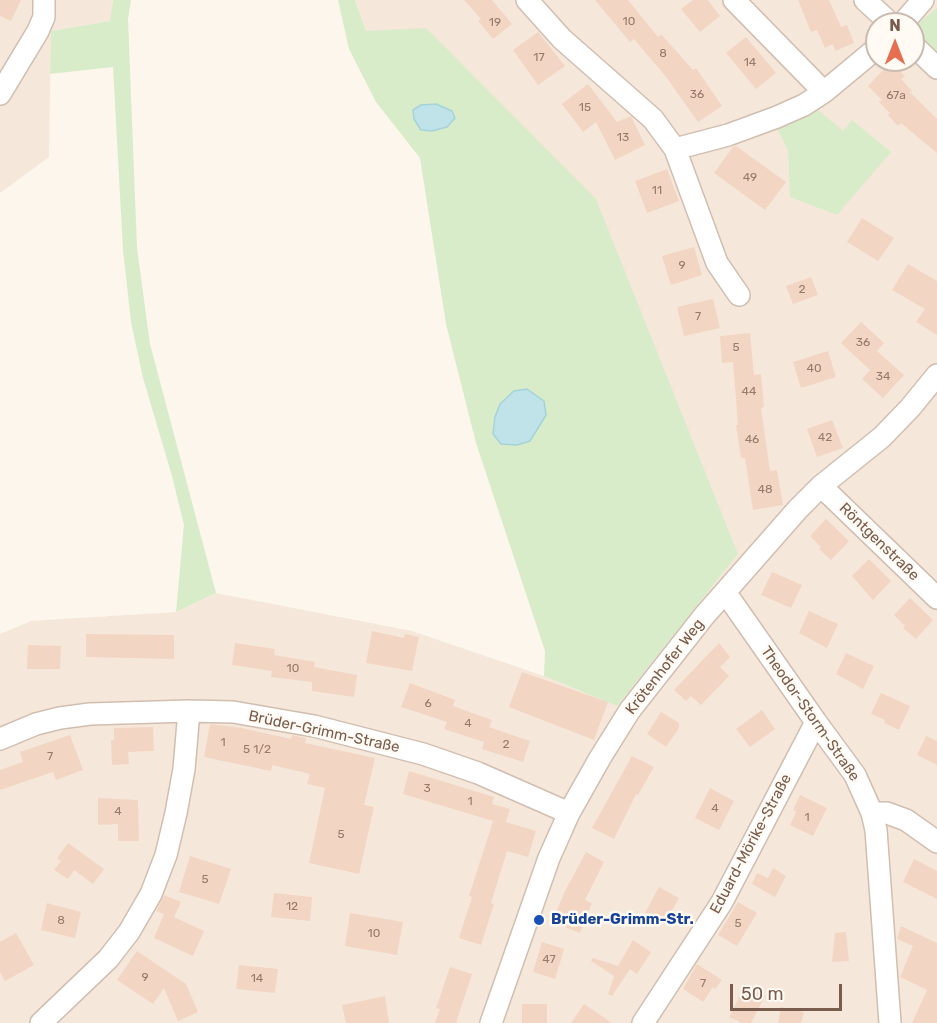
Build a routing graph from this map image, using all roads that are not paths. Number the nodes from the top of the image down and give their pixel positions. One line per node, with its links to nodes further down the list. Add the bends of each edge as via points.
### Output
1 (44, 0): 12 (street, via 45,17)
2 (528, 0): 13 (street, via 562,39 653,119)
3 (734, 0): 11 (street)
4 (865, 0): 6 (street)
5 (923, 0): 7 (street)
6 (878, 12)
7 (912, 12)
8 (925, 57): 10 (street)
9 (865, 58): 11 (street)
10 (937, 69)
11 (824, 92): 13 (street, via 777,117)
12 (0, 94)
13 (675, 148): 14 (street, via 717,263)
14 (739, 295)
15 (937, 375): 16 (street, Krötenhofer Weg, via 882,437)
16 (821, 486): 17 (street, Krötenhofer Weg); 18 (street, Röntgenstraße)
17 (724, 592): 20 (street, Theodor-Storm-Straße); 22 (street, Krötenhofer Weg, via 630,710)
18 (937, 598)
19 (189, 711): 21 (street, Brüder-Grimm-Straße, via 113,712 60,718); 22 (street, Brüder-Grimm-Straße, via 233,712 314,726 423,754); 25 (street, via 177,813 151,894 108,959)
20 (816, 722): 23 (street, Theodor-Storm-Straße, via 855,775); 27 (street, Eduard-Mörike-Straße, via 722,902)
21 (0, 739)
22 (569, 813): 26 (street, Krötenhofer Weg, via 549,858)
23 (872, 813): 24 (street, via 887,813 906,820); 28 (street, Theodor-Storm-Straße)
24 (937, 842)
25 (45, 1022)
26 (491, 1023)
27 (643, 1023)
28 (890, 1023)

